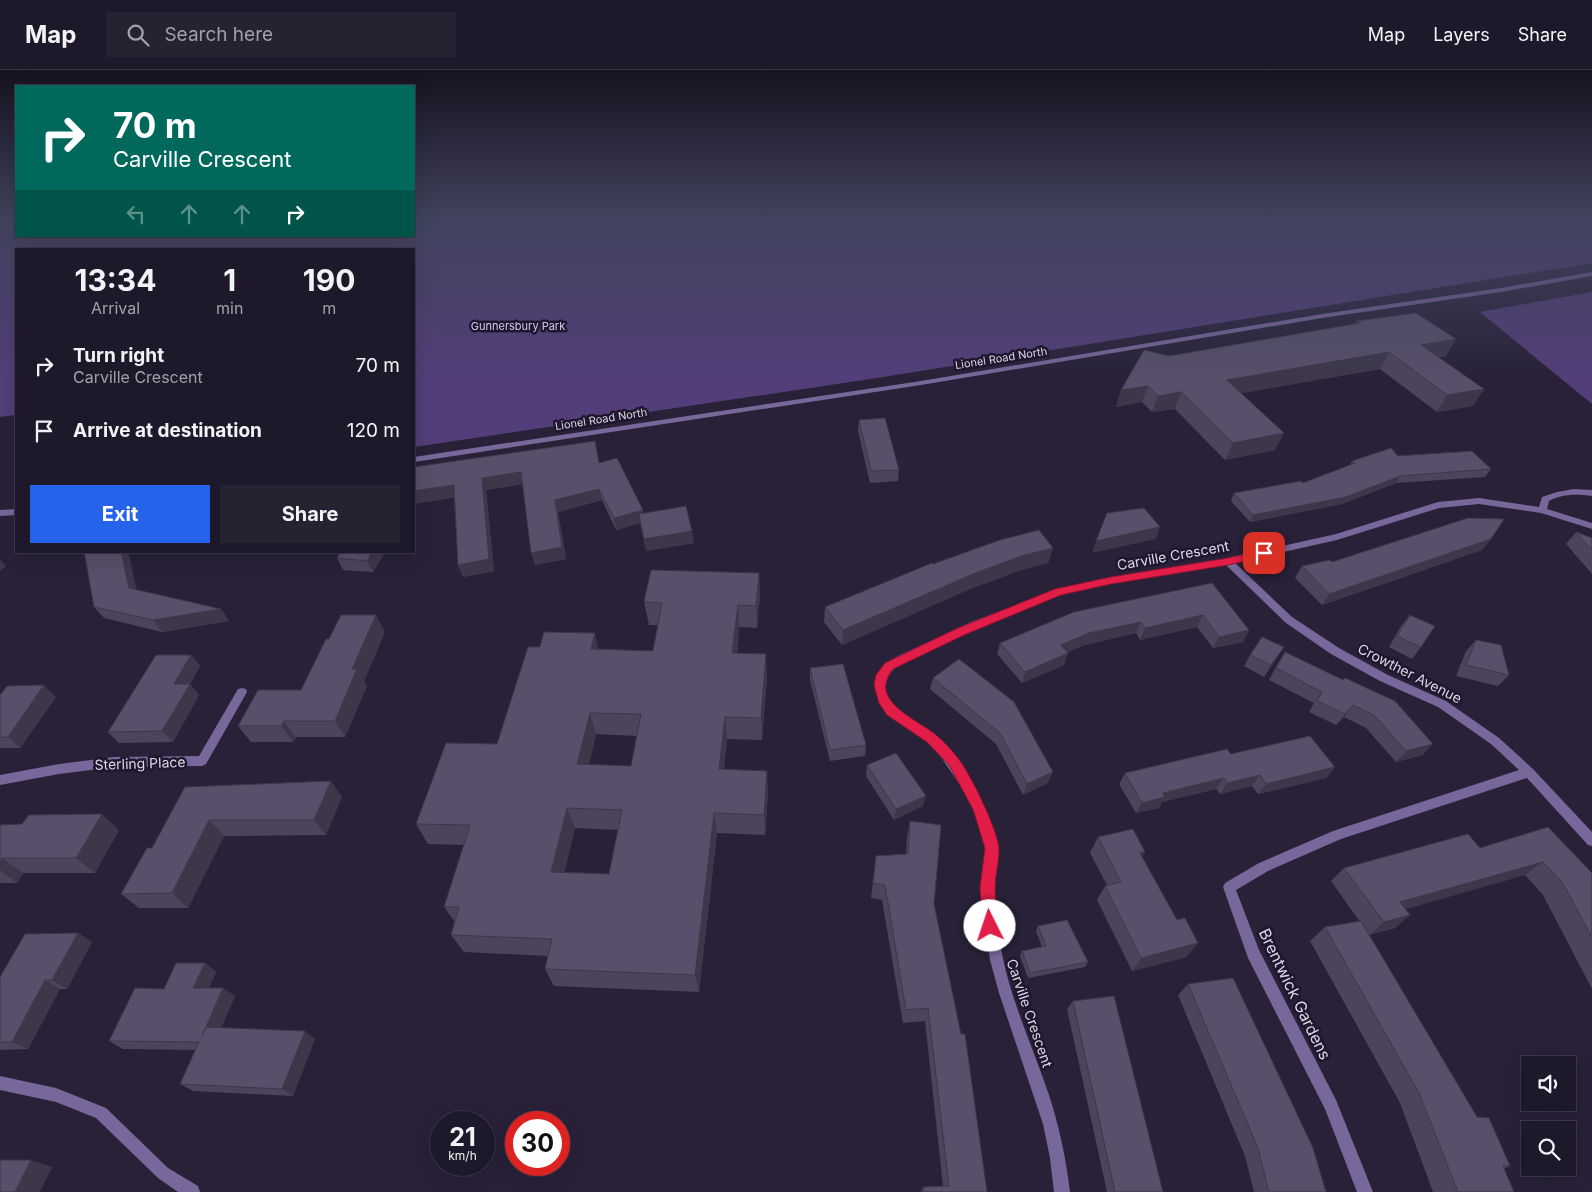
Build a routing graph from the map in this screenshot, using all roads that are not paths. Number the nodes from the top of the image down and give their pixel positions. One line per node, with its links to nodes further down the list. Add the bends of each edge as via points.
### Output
1 (1592, 274): 2 (street, Lionel Road North, via 921,383)
2 (415, 460)
3 (1592, 493): 4 (street, via 1561,492 1545,499)
4 (1542, 510): 7 (street, Carville Crescent); 8 (street, Carville Crescent, via 1479,501 1438,505 1338,537)
5 (15, 512): 6 (street)
6 (0, 513)
7 (1592, 526)
8 (1228, 561): 10 (street, Crowther Avenue, via 1290,620 1343,656 1442,704 1495,741); 15 (street, Carville Crescent, via 1059,592 917,652 889,666 882,675 883,699 891,711 931,738 954,762 979,808 992,848 988,888 997,965 1045,1101)
9 (242, 692): 11 (street, Sterling Place, via 202,761 114,762)
10 (1530, 772): 12 (street, Crowther Avenue); 16 (street, Brentwick Gardens, via 1318,841 1262,866 1229,887 1253,953 1331,1105)
11 (0, 780)
12 (1592, 841)
13 (0, 1083): 14 (street, via 56,1095 101,1113 163,1173)
14 (192, 1192)
15 (1062, 1192)
16 (1365, 1192)

